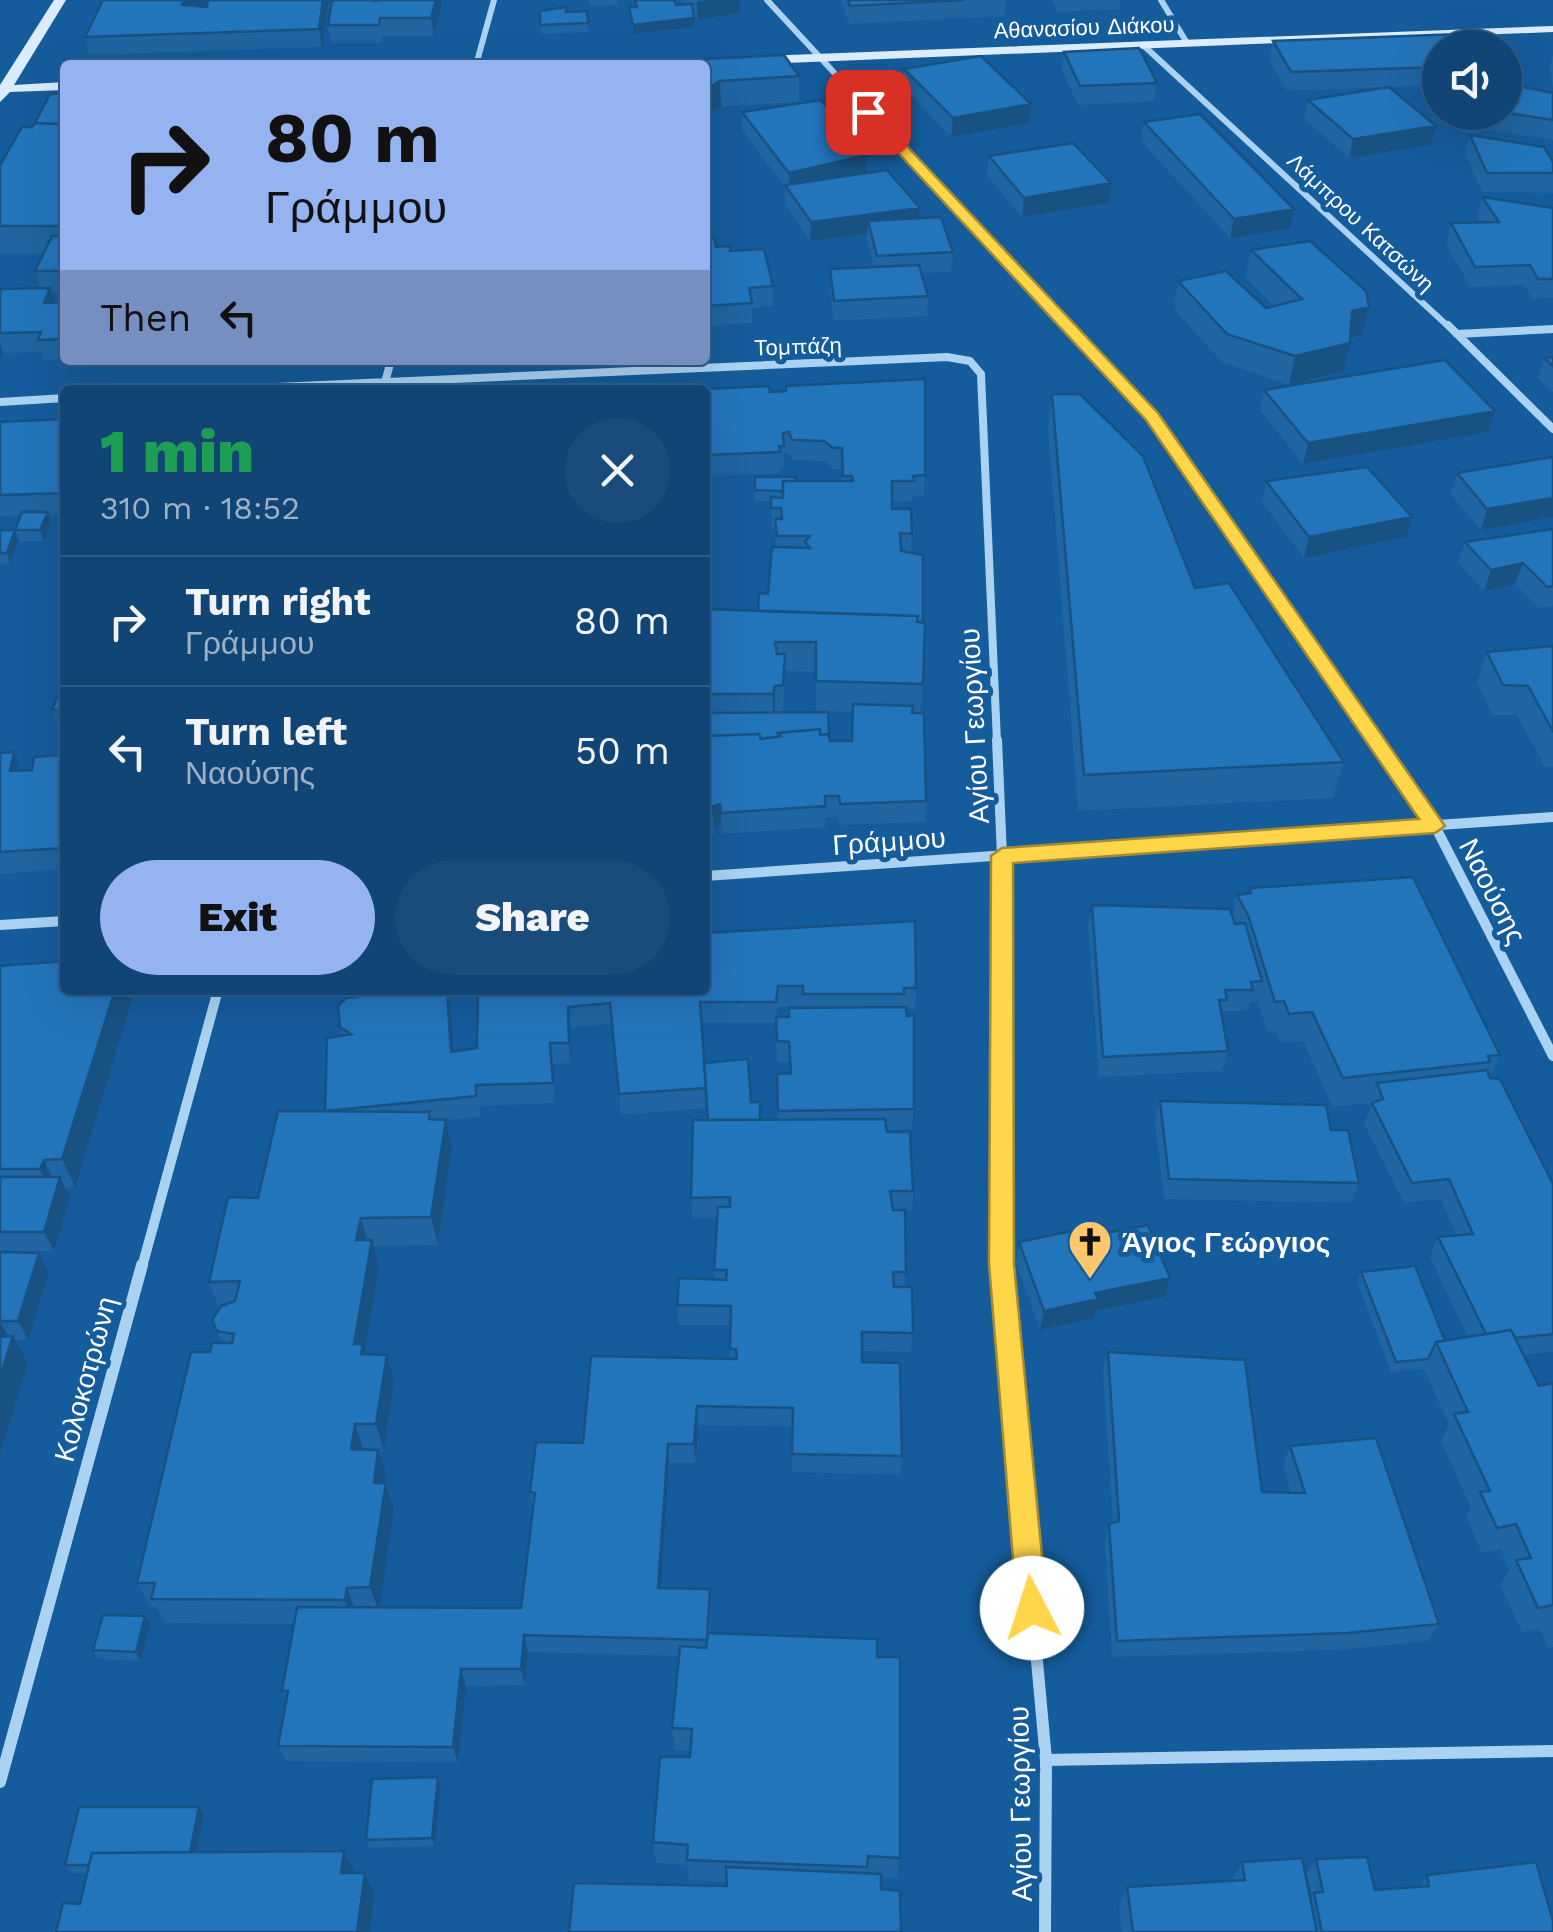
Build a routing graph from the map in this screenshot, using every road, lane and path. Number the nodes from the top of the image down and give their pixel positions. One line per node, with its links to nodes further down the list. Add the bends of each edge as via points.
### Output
1 (60, 0): 12 (street)
2 (494, 0): 9 (street)
3 (767, 0): 8 (street, Ναούσης)
4 (1161, 0): 6 (street)
5 (1553, 30): 6 (street, Αθανασίου Διάκου)
6 (1188, 43): 7 (street, Αθανασίου Διάκου)
7 (1143, 45): 8 (street, Αθανασίου Διάκου); 14 (street, Λάμπρου Κατσώνη)
8 (816, 57): 10 (street, Αθανασίου Διάκου); 24 (street, Ναούσης, via 1152,416)
9 (477, 60)
10 (736, 60)
11 (60, 86): 12 (street)
12 (2, 91)
13 (1553, 329): 14 (street)
14 (1456, 334): 22 (street, Λάμπρου Κατσώνη)
15 (970, 361): 17 (street, Τομπάζη); 25 (street, Αγίου Γεωργίου, via 981,374)
16 (390, 365): 17 (street)
17 (386, 380): 18 (street, Τομπάζη); 19 (street)
18 (296, 385)
19 (384, 385)
20 (60, 398): 21 (street)
21 (0, 402)
22 (1553, 428)
23 (1553, 818): 24 (street, Γράμμου)
24 (1435, 826): 25 (street, Γράμμου); 30 (street, Ναούσης)
25 (1002, 856): 26 (street, Γράμμου); 32 (street, Αγίου Γεωργίου, via 1002,1264)
26 (710, 876)
27 (60, 921): 28 (street)
28 (0, 925)
29 (217, 995): 33 (street, Κολοκοτρώνη)
30 (1553, 1056)
31 (1553, 1751): 32 (street)
32 (1046, 1760): 34 (street, Αγίου Γεωργίου)
33 (0, 1782)
34 (1045, 1932)

